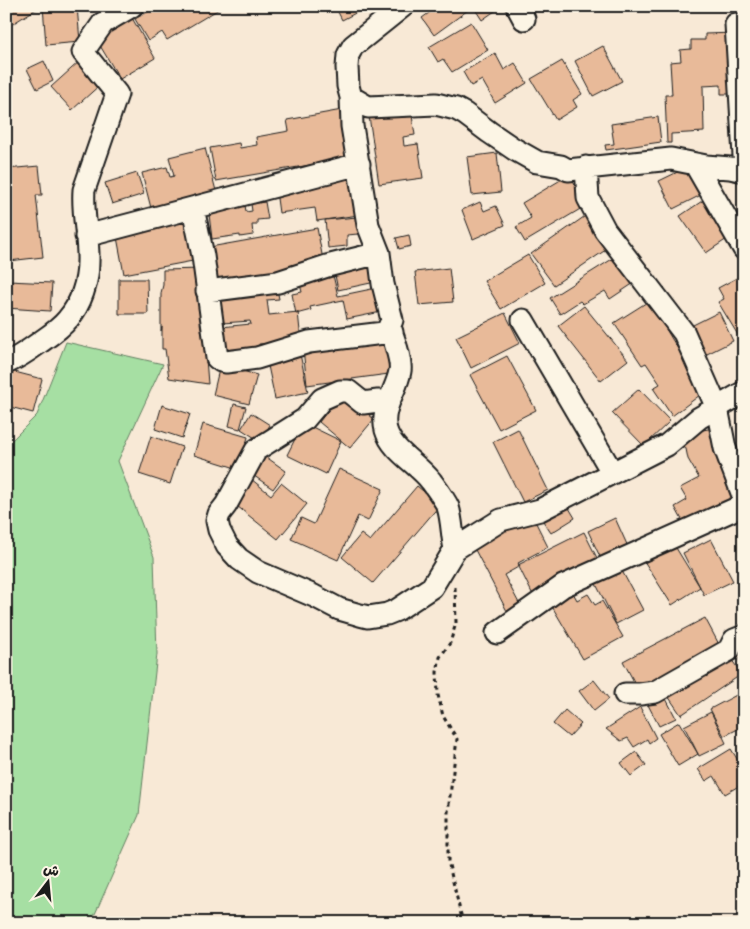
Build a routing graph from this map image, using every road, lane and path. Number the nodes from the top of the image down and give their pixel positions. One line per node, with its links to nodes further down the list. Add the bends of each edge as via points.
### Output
1 (132, 6): 12 (street, via 103,23 83,52 117,94 84,190)
2 (403, 6): 5 (street, via 351,50 347,68)
3 (736, 24): 4 (street)
4 (742, 76): 6 (street)
5 (351, 97): 7 (street); 9 (street, via 368,107 448,106 537,162 568,170)
6 (744, 156)
7 (359, 164): 11 (street); 14 (street, via 368,225)
8 (695, 164): 9 (street, via 671,159); 10 (street); 13 (street)
9 (586, 167): 21 (street, via 588,198 605,230 684,333)
10 (744, 171)
11 (193, 208): 12 (street); 15 (street)
12 (86, 236): 18 (street, via 86,280 73,313 58,329 18,358)
13 (744, 249)
14 (379, 253): 15 (street, via 278,282); 17 (street)
15 (207, 291): 17 (street, via 217,358 221,361 257,358 309,342)
16 (523, 320): 22 (street)
17 (392, 332): 20 (street, via 401,369)
18 (6, 362)
19 (744, 392): 21 (street)
20 (389, 402): 25 (street, via 384,422 390,440 430,480 447,506); 25 (street, via 363,403 348,391 322,399 305,419 256,450 219,514 219,530 227,546 258,572 360,616 387,614 432,586)
21 (718, 408): 22 (street, via 667,444); 23 (street, via 725,448)
22 (612, 472): 25 (street, via 540,510 501,520)
23 (744, 498)
24 (744, 505): 27 (street, via 562,586)
25 (455, 549)
26 (455, 586): 30 (path, via 456,623 450,644 440,657 437,672 443,716 457,739 448,812 448,861)
27 (496, 633)
28 (744, 636): 29 (street, via 734,640 729,650 655,692)
29 (625, 694)
30 (463, 923)

